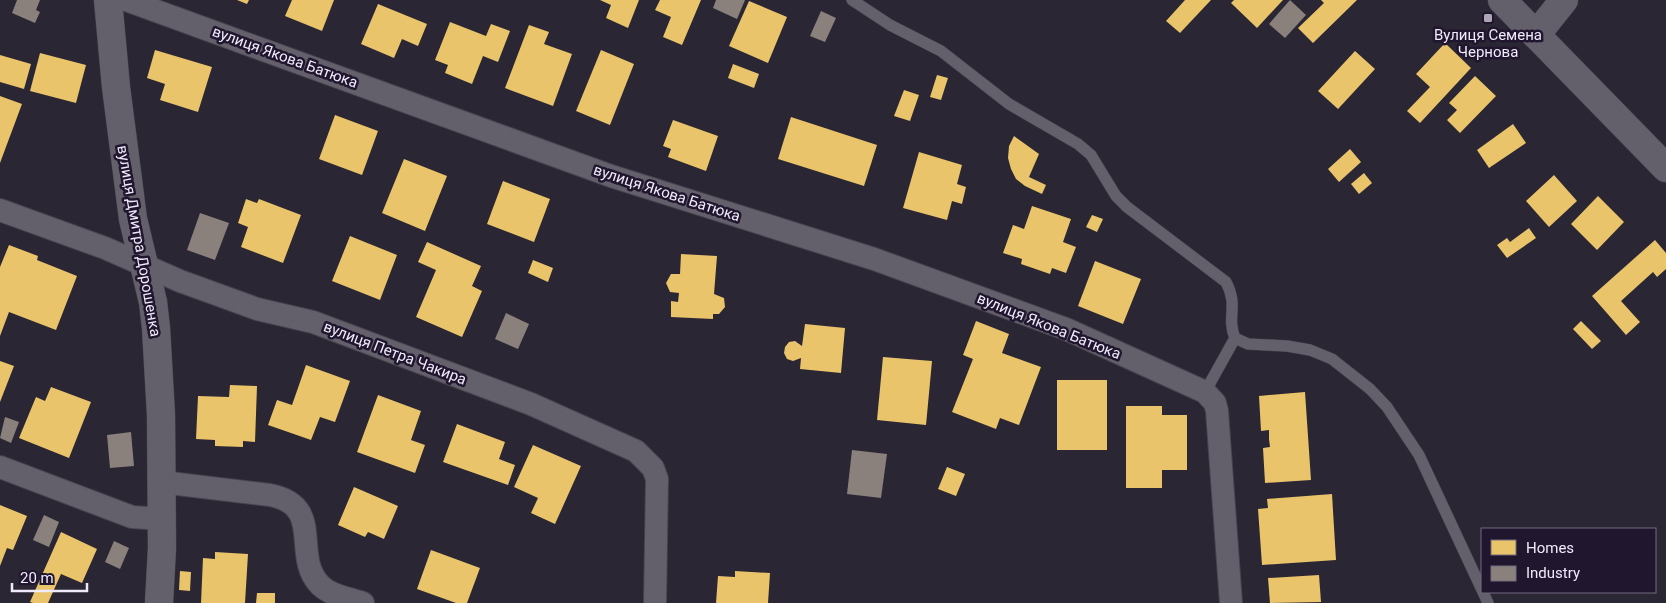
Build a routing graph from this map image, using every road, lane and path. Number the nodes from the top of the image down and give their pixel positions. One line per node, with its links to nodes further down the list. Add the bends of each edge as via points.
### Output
1 (108, 0): 9 (street, вулиця Дмитра Дорошенка, via 124,154)
2 (126, 0): 11 (street, вулиця Якова Батюка, via 611,176 874,259 1057,326)
3 (852, 0): 10 (lane, via 890,25 941,51 1008,104 1078,144 1096,162 1116,196 1127,207 1226,282 1233,300 1231,329)
4 (1502, 0): 6 (street)
5 (1564, 0): 6 (street)
6 (1536, 35): 7 (street)
7 (1666, 168)
8 (0, 210): 9 (street, вулиця Петра Чакира)
9 (143, 265): 13 (street, вулиця Дмитра Дорошенка, via 153,302 157,345); 18 (street, вулиця Петра Чакира, via 180,282 256,309 323,326 531,404 636,451 654,468 659,490 654,545)
10 (1235, 338): 11 (lane); 15 (lane, via 1248,344 1310,350 1332,360 1370,388 1387,406 1419,455)
11 (1205, 392): 19 (street, via 1215,403 1217,411)
12 (0, 467): 14 (street, via 132,517)
13 (162, 482): 14 (street, вулиця Дмитра Дорошенка); 17 (street, via 270,495 294,504 301,514 308,561 316,579 330,592)
14 (162, 518): 16 (street, вулиця Дмитра Дорошенка)
15 (1481, 587)
16 (159, 603)
17 (363, 603)
18 (654, 603)
19 (1231, 603)

